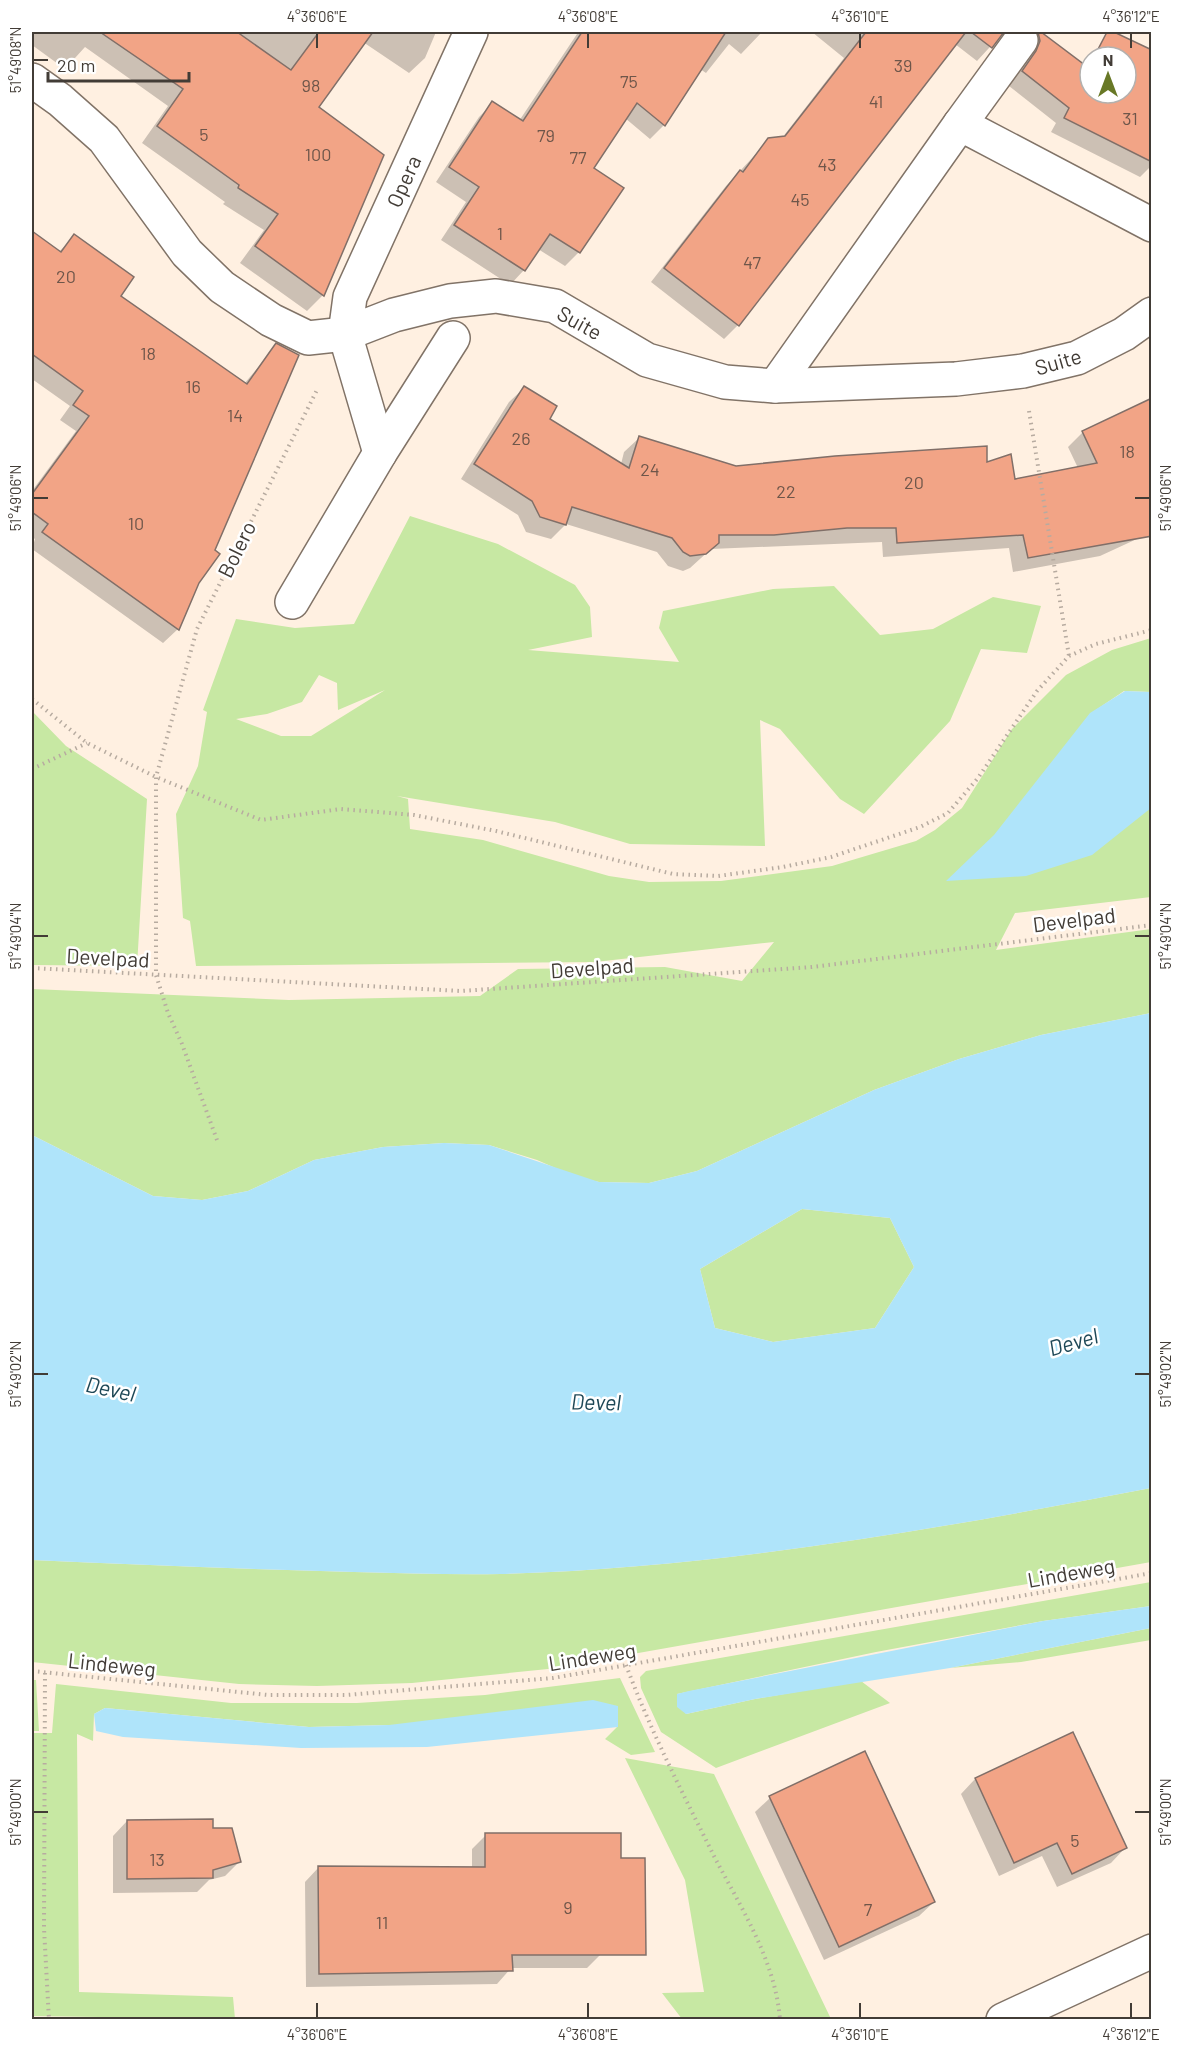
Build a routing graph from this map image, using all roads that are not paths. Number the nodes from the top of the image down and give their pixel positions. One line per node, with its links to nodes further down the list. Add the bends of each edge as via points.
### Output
1 (471, 32): 7 (street, Opera, via 350,297)
2 (1022, 40): 4 (street)
3 (32, 80): 7 (street, via 104,139 187,253 222,287 271,320 308,338)
4 (960, 124): 5 (street); 9 (street)
5 (1152, 225)
6 (1152, 314): 9 (street, Suite, via 1124,334 1077,358 1023,371 956,379)
7 (345, 334): 9 (street, Suite, via 394,315 450,301 496,296 555,306 647,360 725,382); 10 (street)
8 (453, 338): 10 (street)
9 (775, 386)
10 (380, 453): 11 (street)
11 (292, 602)
12 (1152, 1951): 13 (street)
13 (1003, 2019)

